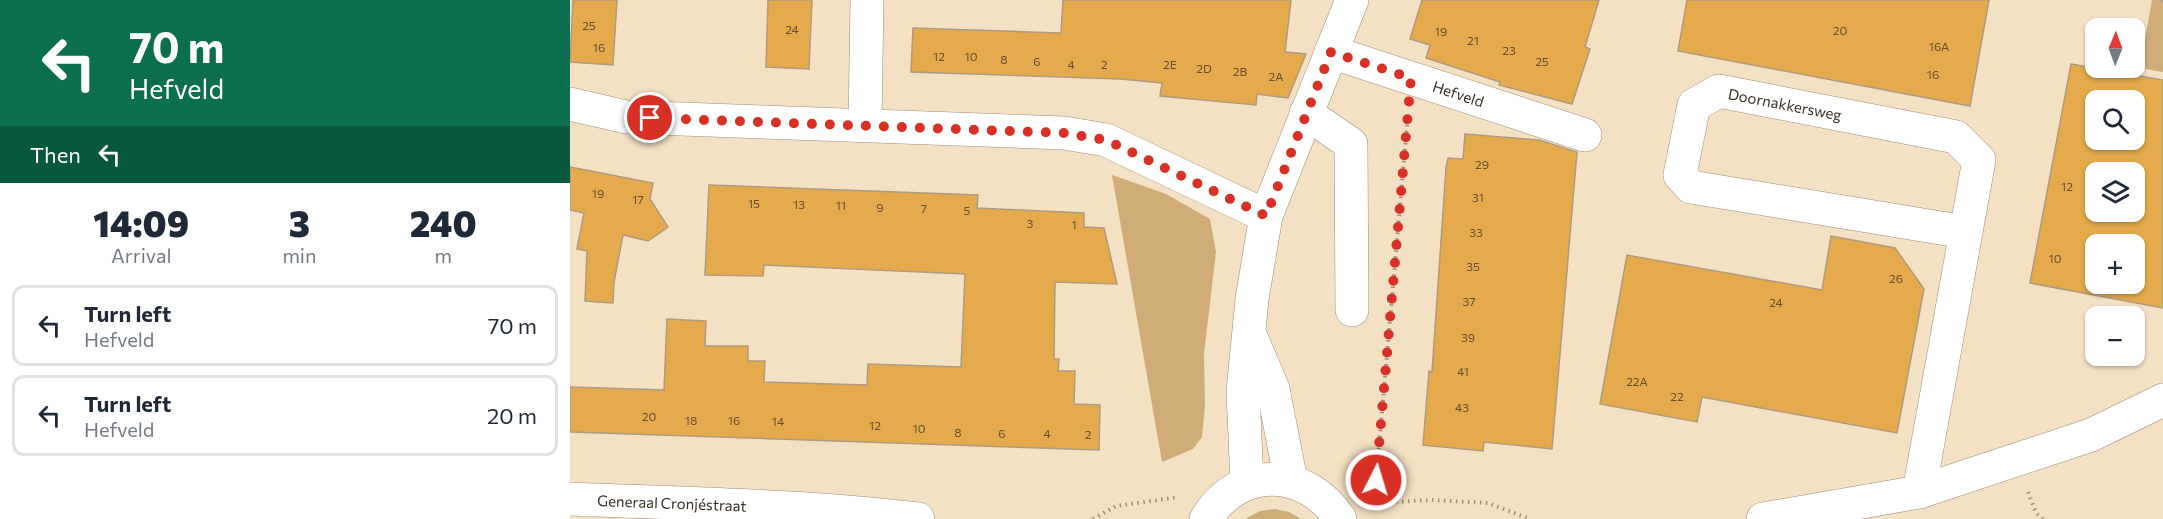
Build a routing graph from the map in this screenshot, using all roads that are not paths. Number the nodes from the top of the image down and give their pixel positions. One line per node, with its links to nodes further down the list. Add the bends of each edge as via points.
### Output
1 (867, 0): 6 (street)
2 (1352, 0): 3 (street)
3 (1331, 52): 5 (street); 7 (street, Hefveld)
4 (570, 104): 6 (street, via 626,117)
5 (1306, 113): 8 (street); 10 (street, via 1351,144)
6 (865, 125): 8 (street, via 1064,133 1106,140)
7 (1585, 135)
8 (1266, 216): 11 (street)
9 (1965, 232): 9 (street, Doornakkersweg, via 1979,160 1956,137 1719,91 1694,105 1680,175 1691,187); 15 (street, Doornakkersweg)
10 (1352, 310)
11 (1250, 335): 13 (street, via 1273,389); 14 (street, via 1243,391)
12 (2163, 400): 15 (street, via 2091,435)
13 (1291, 481): 14 (street); 17 (street)
14 (1247, 483): 19 (street, via 1228,493)
15 (1919, 492): 20 (street)
16 (570, 499): 18 (street, Generaal Cronjéstraat, via 765,505)
17 (1353, 511)
18 (918, 519)
19 (1206, 519)
20 (1763, 519)

